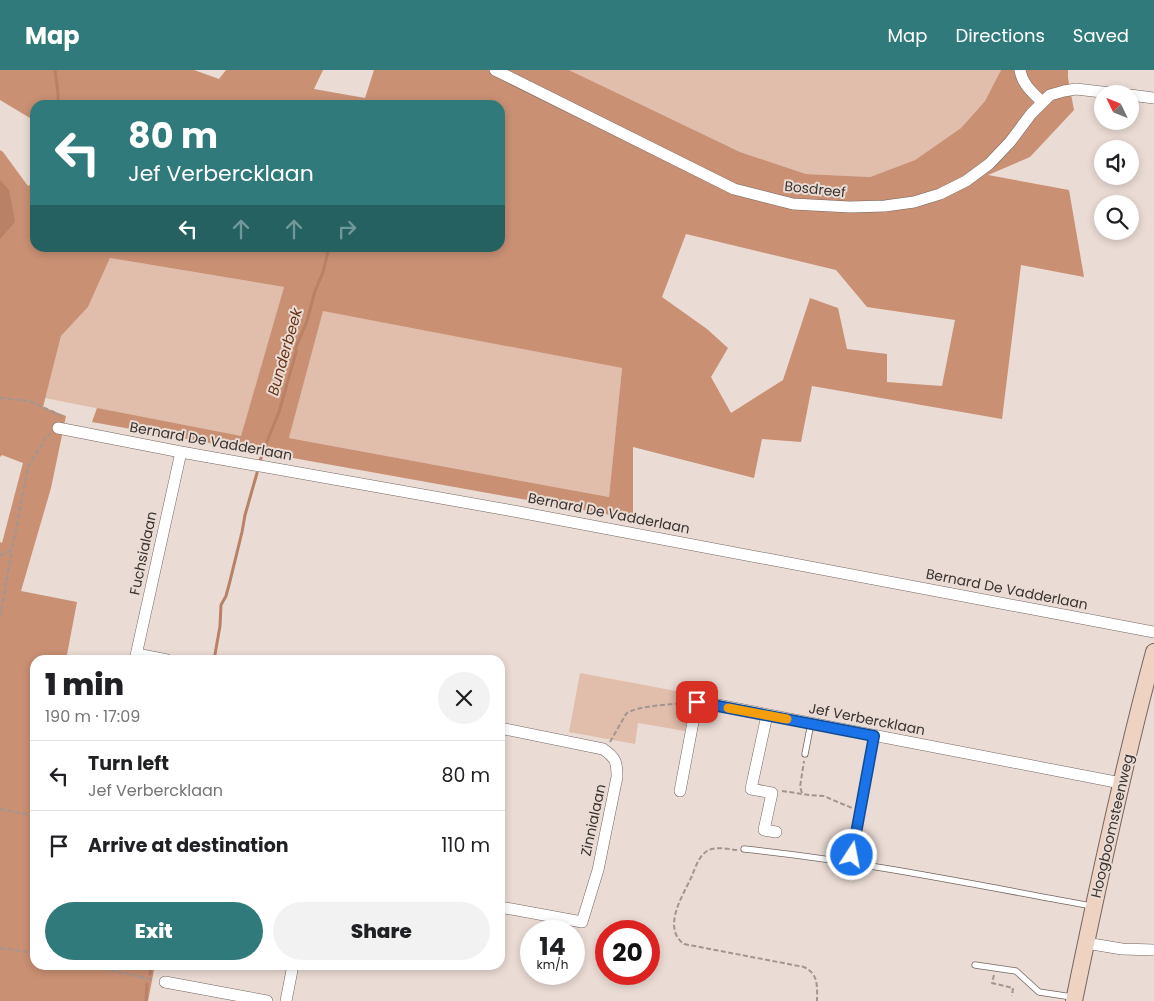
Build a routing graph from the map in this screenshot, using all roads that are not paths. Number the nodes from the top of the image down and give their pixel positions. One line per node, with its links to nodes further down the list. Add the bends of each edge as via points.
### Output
1 (495, 70): 6 (street, Bosdreef, via 734,189 793,204 885,206 940,194 989,164)
2 (1020, 70): 6 (street, via 1024,84)
3 (1094, 91): 6 (street, Bosdreef, via 1076,89 1055,93)
4 (1139, 96): 5 (street)
5 (1154, 98)
6 (1042, 102)
7 (61, 423): 8 (street, Bernard De Vadderlaan)
8 (181, 452): 9 (street, Bernard De Vadderlaan, via 529,513); 11 (street, Fuchsialaan)
9 (1154, 632)
10 (1154, 652): 17 (street, Hoogboomsteenweg)
11 (136, 655)
12 (767, 715): 13 (street, Jef Verbercklaan); 18 (street, Jef Verbercklaan, via 697,702); 19 (street, via 751,789 772,793 764,830)
13 (811, 724): 15 (street, Jef Verbercklaan); 16 (lane)
14 (505, 729): 23 (street, Zinnialaan, via 604,749 617,763 598,870 582,922)
15 (874, 736): 17 (street, Jef Verbercklaan); 21 (lane)
16 (806, 754)
17 (1121, 783): 22 (street, Hoogboomsteenweg)
18 (680, 792)
19 (776, 832)
20 (744, 849): 22 (lane, via 914,873)
21 (852, 855)
22 (1094, 906): 24 (street, Hoogboomsteenweg)
23 (505, 908)
24 (1086, 943): 25 (street); 29 (street, Hoogboomsteenweg)
25 (1154, 950)
26 (975, 965): 29 (lane, via 1016,972 1040,992)
27 (292, 970): 31 (street)
28 (165, 982): 30 (street)
29 (1074, 999)
30 (267, 1001)
31 (286, 1001)

